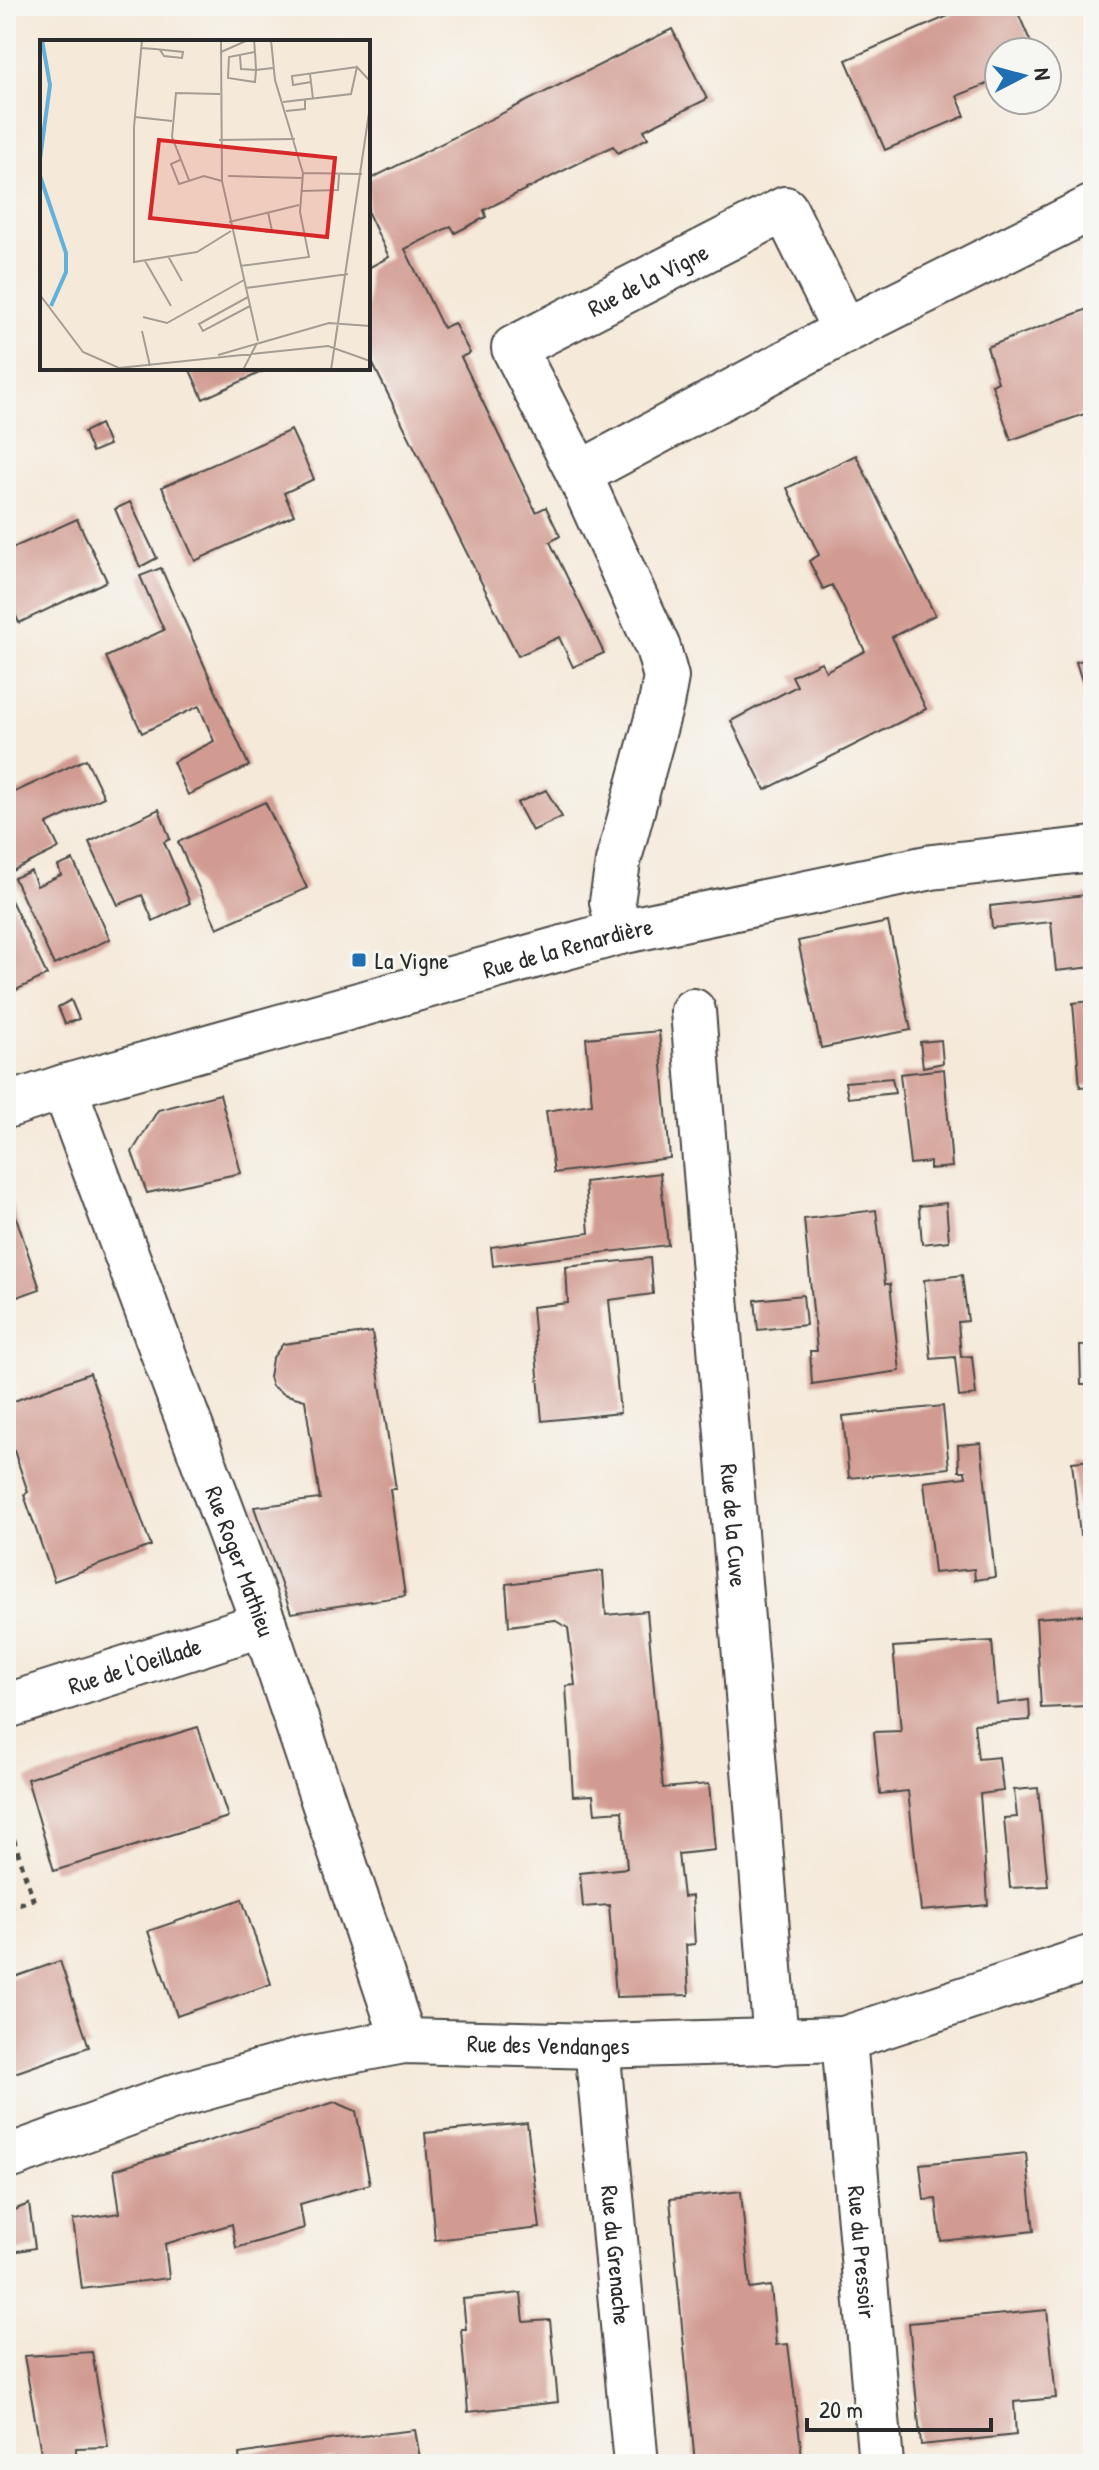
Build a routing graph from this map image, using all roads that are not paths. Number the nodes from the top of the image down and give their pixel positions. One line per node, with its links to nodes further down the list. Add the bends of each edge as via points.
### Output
1 (1093, 207): 2 (street)
2 (845, 331): 3 (street); 3 (street, Rue de la Vigne, via 785,209 514,348)
3 (579, 474): 5 (street, Rue de la Vigne, via 658,648 666,677 618,862 612,902)
4 (1093, 849): 5 (street, Rue de la Renardière, via 932,867)
5 (620, 932): 7 (street, Rue de la Renardière)
6 (693, 1011): 14 (street, Rue de la Cuve)
7 (64, 1087): 8 (street, Rue de la Renardière); 9 (street, Rue Roger Mathieu)
8 (6, 1106)
9 (264, 1624): 10 (street, Rue de l'Oeillade); 13 (street, Rue Roger Mathieu)
10 (6, 1704)
11 (1093, 1957): 12 (street, Rue des Vendanges)
12 (844, 2039): 14 (street, Rue des Vendanges); 18 (street, Rue du Pressoir)
13 (404, 2041): 15 (street, Rue des Vendanges); 16 (street, Rue des Vendanges, via 307,2059 179,2095)
14 (776, 2042): 15 (street, Rue des Vendanges)
15 (597, 2046): 17 (street, Rue du Grenache)
16 (6, 2158)
17 (636, 2464)
18 (881, 2464)

